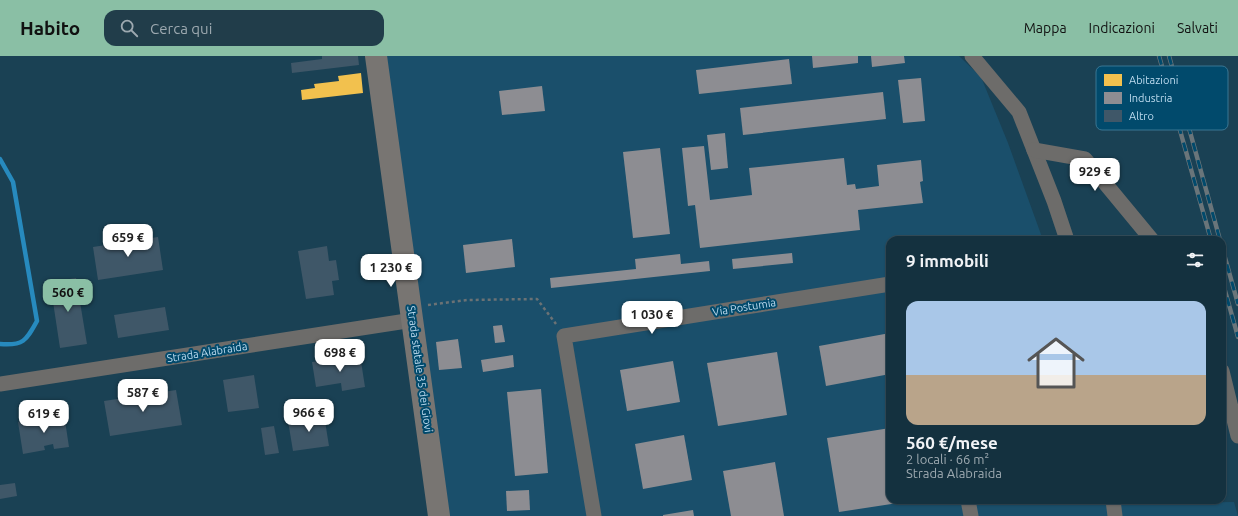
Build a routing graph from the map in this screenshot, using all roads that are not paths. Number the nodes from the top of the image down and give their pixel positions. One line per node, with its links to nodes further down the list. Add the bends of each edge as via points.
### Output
1 (376, 56): 7 (main road, Strada statale 35 dei Giovi)
2 (972, 56): 3 (street, via 1019,112)
3 (1034, 150): 4 (street); 5 (street, via 1085,159)
4 (1066, 236)
5 (1149, 236)
6 (886, 285): 14 (street, Via Postumia, via 564,336)
7 (413, 320): 8 (street, Strada Alabraida); 13 (main road, Strada statale 35 dei Giovi)
8 (0, 384)
9 (1226, 387): 10 (street)
10 (1238, 436)
11 (969, 504): 15 (street)
12 (1114, 504): 16 (street)
13 (439, 516)
14 (594, 516)
15 (971, 516)
16 (1115, 516)

